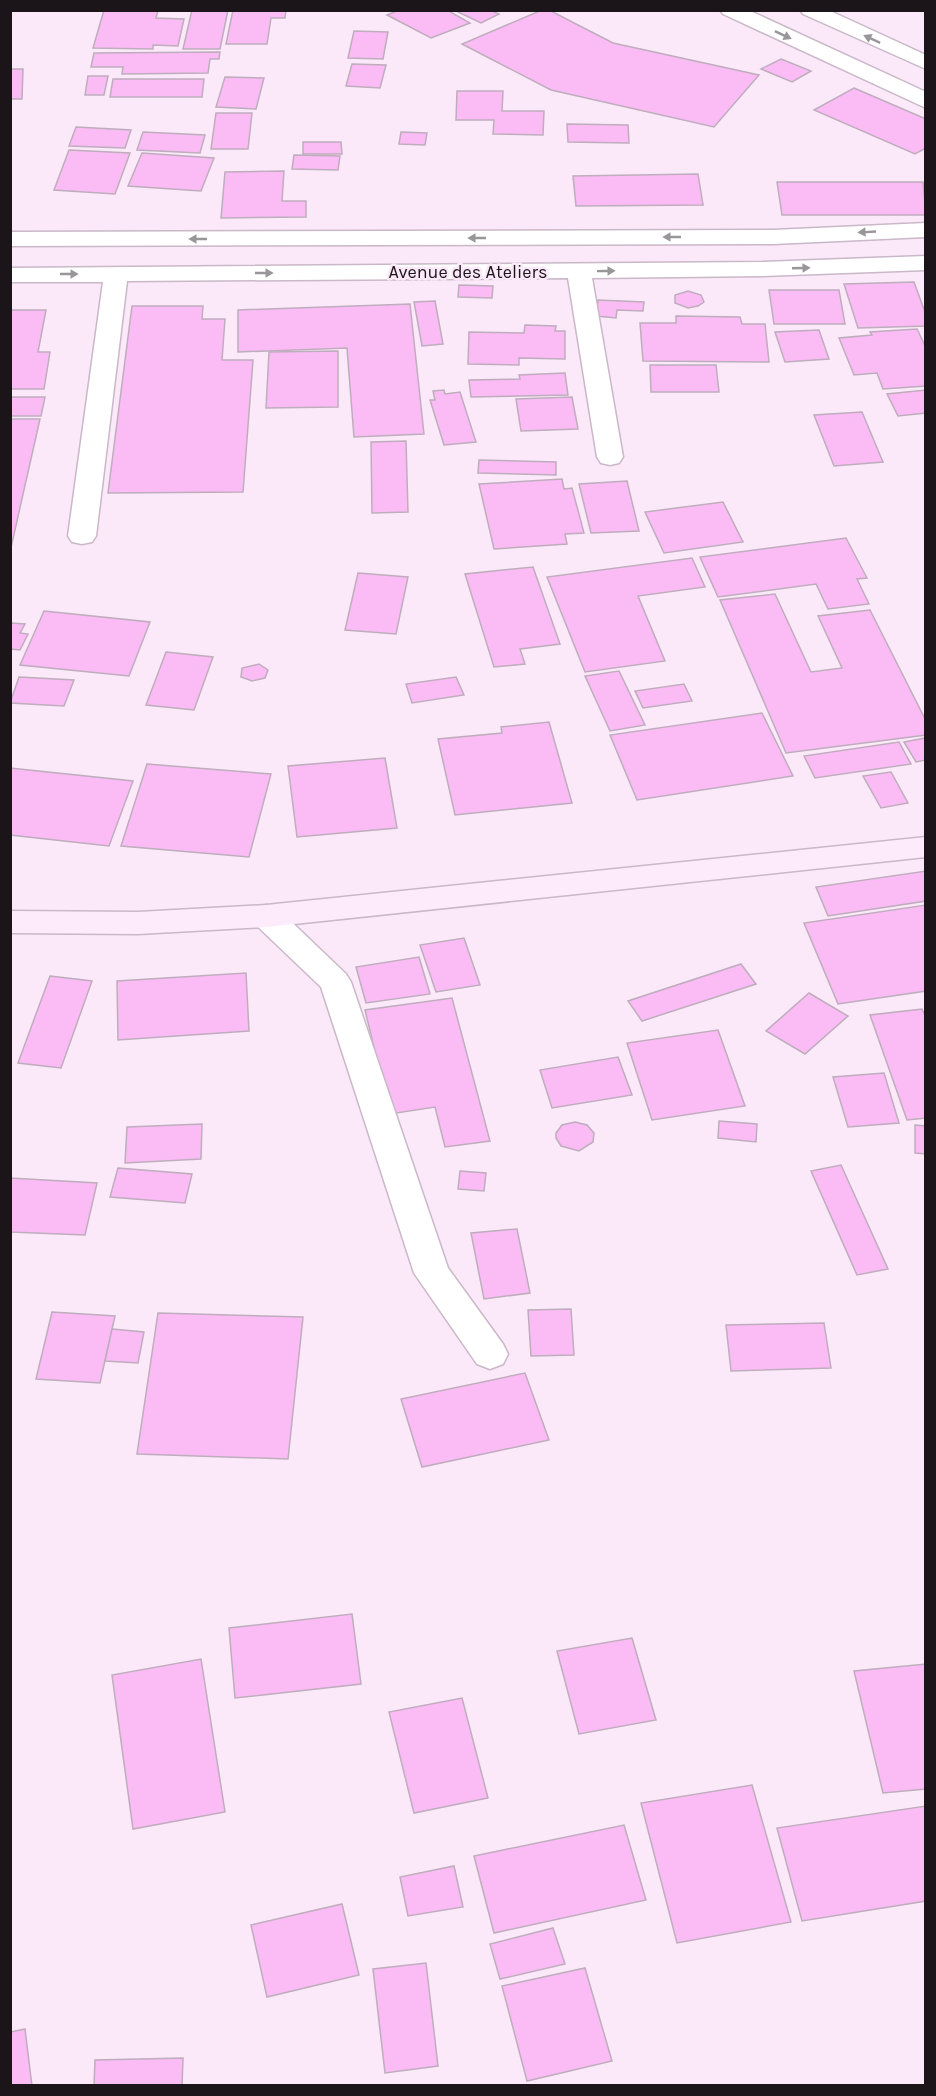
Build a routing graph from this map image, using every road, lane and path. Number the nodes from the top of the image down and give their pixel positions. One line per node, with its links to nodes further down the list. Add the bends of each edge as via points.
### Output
1 (730, 10): 4 (street, one-way to 4)
2 (810, 10): 3 (street, one-way to 2)
3 (926, 63)
4 (926, 101)
5 (926, 230): 6 (street, one-way to 6, via 773,237)
6 (10, 239)
7 (926, 262): 8 (street, Avenue des Ateliers, one-way to 7)
8 (579, 272): 9 (street, Avenue des Ateliers, one-way to 8); 11 (street)
9 (116, 274): 10 (street, Avenue des Ateliers, one-way to 9); 12 (street)
10 (10, 275)
11 (610, 457)
12 (82, 536)
13 (926, 847): 14 (street)
14 (266, 916): 15 (street, via 78,925); 16 (street, via 335,982 432,1273)
15 (10, 922)
16 (490, 1354)

